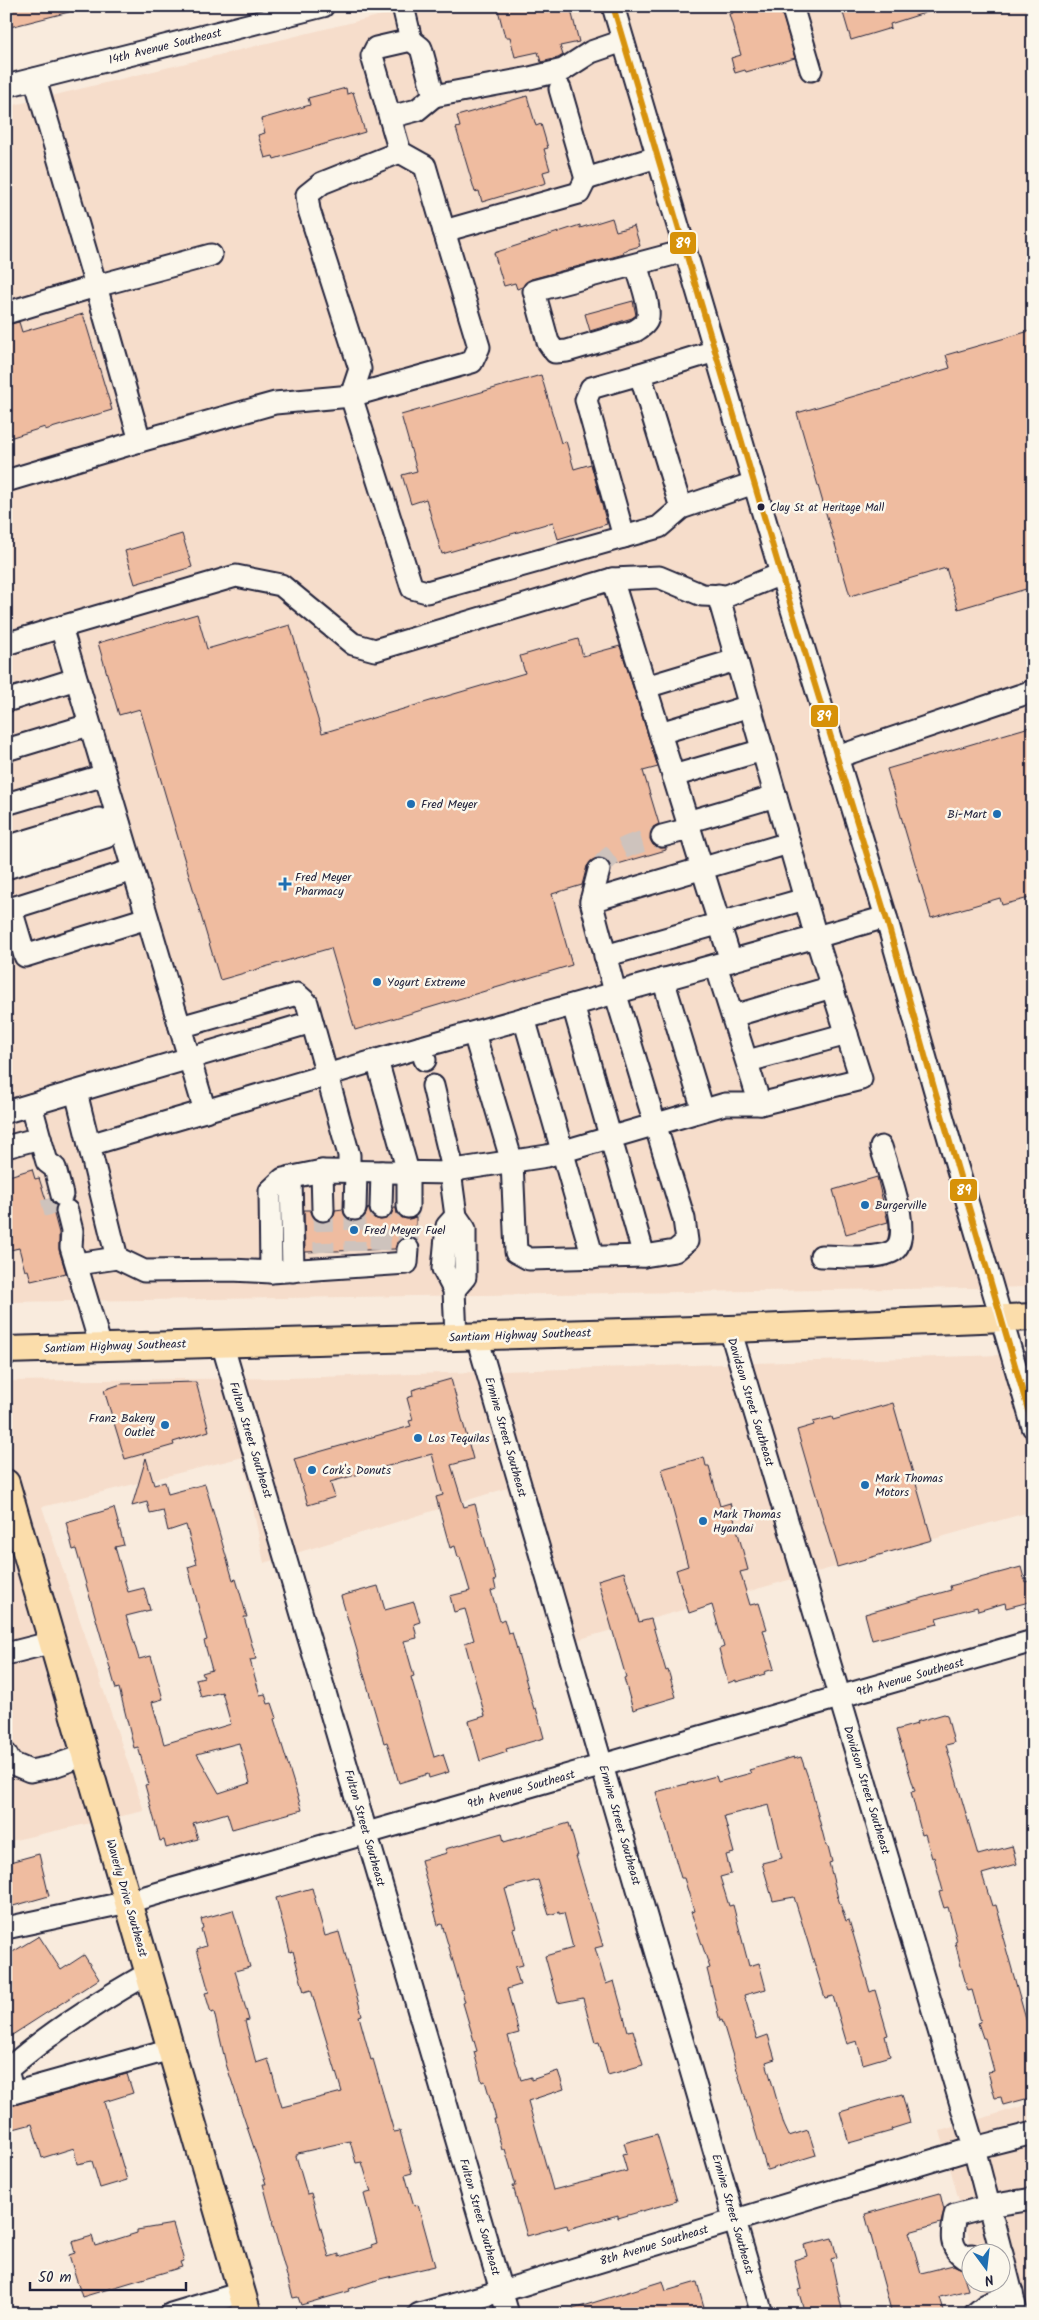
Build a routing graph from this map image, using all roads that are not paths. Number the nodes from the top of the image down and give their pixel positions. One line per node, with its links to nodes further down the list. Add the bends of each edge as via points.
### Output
1 (323, 6): 8 (street, 14th Avenue Southeast)
2 (403, 6): 5 (street)
3 (612, 6): 6 (street)
4 (792, 6): 7 (street)
5 (411, 40): 11 (street, via 421,48); 12 (street, via 376,48 372,56)
6 (623, 42): 11 (street, via 591,52 563,70); 14 (street)
7 (811, 70)
8 (35, 79): 9 (street, 14th Avenue Southeast); 20 (street)
9 (6, 86)
10 (560, 90): 15 (street)
11 (434, 96): 12 (street, via 417,110)
12 (390, 117): 13 (street)
13 (400, 152): 16 (street, via 425,166); 24 (street, via 322,182 308,195 309,210 360,369)
14 (657, 157): 15 (street); 17 (street)
15 (586, 179): 16 (street, via 579,193)
16 (444, 230): 24 (street, via 479,347 472,362)
17 (685, 252): 19 (street); 22 (street)
18 (211, 255): 20 (street)
19 (636, 265): 19 (street, via 534,291 548,342 556,352 567,352 644,326 648,310)
20 (96, 286): 21 (street); 25 (street)
21 (6, 313)
22 (715, 351): 23 (street); 27 (street)
23 (640, 374): 28 (street); 29 (street, via 591,388 586,400)
24 (351, 396): 25 (street, via 275,403); 29 (street, via 412,588 427,592)
25 (140, 441): 26 (street)
26 (6, 481)
27 (754, 483): 28 (street); 30 (street)
28 (681, 508): 29 (street, via 659,527)
29 (624, 537)
30 (781, 574): 32 (street, via 727,596); 45 (street)
31 (612, 579): 32 (street, via 659,578 702,595); 33 (street, via 375,650 352,644 281,585 236,576); 37 (street)
32 (718, 596): 35 (street)
33 (61, 627): 34 (street); 36 (street)
34 (6, 644)
35 (736, 660): 37 (street); 40 (street)
36 (76, 679): 39 (street); 41 (street)
37 (646, 687): 42 (street)
38 (1033, 691): 45 (street)
39 (6, 700)
40 (750, 706): 42 (street); 44 (street)
41 (90, 725): 43 (street); 46 (street)
42 (660, 733): 47 (street)
43 (6, 750)
44 (763, 750): 47 (street); 48 (street)
45 (837, 756): 62 (street)
46 (105, 775): 49 (street); 50 (street)
47 (673, 776): 51 (street)
48 (776, 796): 51 (street); 53 (street)
49 (6, 804)
50 (115, 823): 54 (street, via 99,819); 55 (street, via 106,837); 57 (street)
51 (688, 826): 52 (street); 56 (street)
52 (662, 836)
53 (789, 843): 56 (street); 59 (street)
54 (6, 847)
55 (6, 868)
56 (702, 869): 60 (street); 64 (street)
57 (133, 870): 61 (street); 63 (street)
58 (599, 870): 60 (street)
59 (805, 899): 64 (street); 65 (street)
60 (591, 902): 66 (street)
61 (9, 910): 63 (street, via 25,956)
62 (886, 917): 65 (street); 116 (street)
63 (147, 918): 75 (street)
64 (719, 923): 66 (street); 67 (street)
65 (816, 936): 67 (street); 69 (street)
66 (605, 956): 70 (street)
67 (723, 963): 68 (street); 72 (street)
68 (663, 979): 70 (street); 86 (street)
69 (832, 987): 72 (street); 77 (street)
70 (615, 992): 71 (street); 89 (street)
71 (573, 1005): 73 (street); 90 (street)
72 (733, 1016): 81 (street)
73 (524, 1018): 76 (street); 95 (street)
74 (312, 1022): 75 (street, via 307,1003 297,994); 79 (street); 82 (street)
75 (180, 1027): 79 (street)
76 (474, 1033): 78 (street); 96 (street)
77 (847, 1034): 81 (street); 84 (street, via 861,1079)
78 (423, 1053): 80 (street); 101 (street, via 420,1066 425,1082 433,1086)
79 (189, 1058): 83 (street); 87 (street)
80 (377, 1060): 82 (street); 100 (street)
81 (748, 1061): 84 (street)
82 (327, 1075): 87 (street); 98 (street)
83 (76, 1092): 85 (street); 92 (street)
84 (760, 1104): 86 (street, via 725,1104)
85 (31, 1105): 88 (street); 91 (street)
86 (703, 1110): 89 (street)
87 (205, 1111): 92 (street)
88 (6, 1112)
89 (656, 1124): 90 (street); 109 (street, via 684,1219 686,1241 675,1251)
90 (611, 1137): 95 (street); 109 (street)
91 (40, 1138): 93 (street); 108 (street, via 47,1162 43,1172 72,1231)
92 (89, 1145): 111 (street)
93 (6, 1147)
94 (881, 1147): 110 (street, via 903,1231 900,1245 893,1252 881,1255)
95 (563, 1151): 96 (street); 112 (street)
96 (512, 1162): 101 (street, via 461,1169); 112 (street, via 516,1252 529,1259)
97 (322, 1171): 98 (street); 102 (street); 106 (street)
98 (352, 1172): 99 (street); 105 (street)
99 (382, 1172): 100 (street); 104 (street)
100 (408, 1172): 101 (street); 103 (street)
101 (454, 1173): 118 (street, Ermine Street Southeast, via 451,1179 456,1216 465,1229 465,1277 454,1290)
102 (291, 1176): 113 (street); 114 (street, via 283,1178 270,1191)
103 (408, 1207)
104 (381, 1208)
105 (355, 1209)
106 (323, 1210)
107 (408, 1249): 113 (street, via 407,1263 380,1257 324,1260)
108 (74, 1255): 111 (street); 120 (street)
109 (644, 1256): 112 (street)
110 (821, 1256)
111 (117, 1258): 114 (street, via 144,1270)
112 (593, 1258)
113 (293, 1271): 114 (street)
114 (271, 1272)
115 (1033, 1317): 116 (main road, Santiam Highway Southeast)
116 (1001, 1318): 117 (main road, Santiam Highway Southeast); 122 (street)
117 (730, 1329): 118 (main road, Santiam Highway Southeast); 128 (street, Davidson Street Southeast)
118 (466, 1337): 119 (main road, Santiam Highway Southeast); 131 (street, Ermine Street Southeast)
119 (222, 1343): 120 (main road, Santiam Highway Southeast); 132 (street, Fulton Street Southeast)
120 (101, 1347): 121 (main road, Santiam Highway Southeast)
121 (6, 1350)
122 (1029, 1399): 123 (street)
123 (1033, 1427)
124 (6, 1483): 126 (main road, Waverly Drive Southeast)
125 (1033, 1641): 128 (street, 9th Avenue Southeast)
126 (52, 1642): 127 (street); 129 (main road, Waverly Drive Southeast)
127 (6, 1654)
128 (839, 1697): 131 (street, 9th Avenue Southeast); 139 (street, Davidson Street Southeast)
129 (85, 1755): 130 (street, via 30,1771); 133 (main road, Waverly Drive Southeast)
130 (8, 1759)
131 (602, 1765): 132 (street, 9th Avenue Southeast); 142 (street, Ermine Street Southeast)
132 (367, 1833): 133 (street, 9th Avenue Southeast); 145 (street, Fulton Street Southeast)
133 (128, 1902): 134 (street, 9th Avenue Southeast); 135 (main road, Waverly Drive Southeast)
134 (6, 1928)
135 (149, 1973): 136 (main road, Waverly Drive Southeast); 137 (street, via 110,1994 13,2064 7,2070)
136 (171, 2049): 137 (street); 147 (main road, Waverly Drive Southeast)
137 (10, 2094)
138 (1033, 2133): 139 (street, 8th Avenue Southeast)
139 (974, 2148): 141 (street, Davidson Street Southeast); 142 (street, 8th Avenue Southeast)
140 (1033, 2199): 141 (street)
141 (989, 2206): 143 (street, Davidson Street Southeast); 144 (street, via 955,2215 951,2236 956,2252)
142 (735, 2221): 145 (street, 8th Avenue Southeast); 151 (street, Ermine Street Southeast)
143 (995, 2242)
144 (962, 2256)
145 (502, 2291): 149 (street, 8th Avenue Southeast); 150 (street, Fulton Street Southeast)
146 (1012, 2293): 152 (street); 153 (street, Davidson Street Southeast)
147 (245, 2303): 148 (street)
148 (170, 2314)
149 (419, 2314)
150 (508, 2314)
151 (762, 2314)
152 (975, 2314)
153 (1017, 2314)

